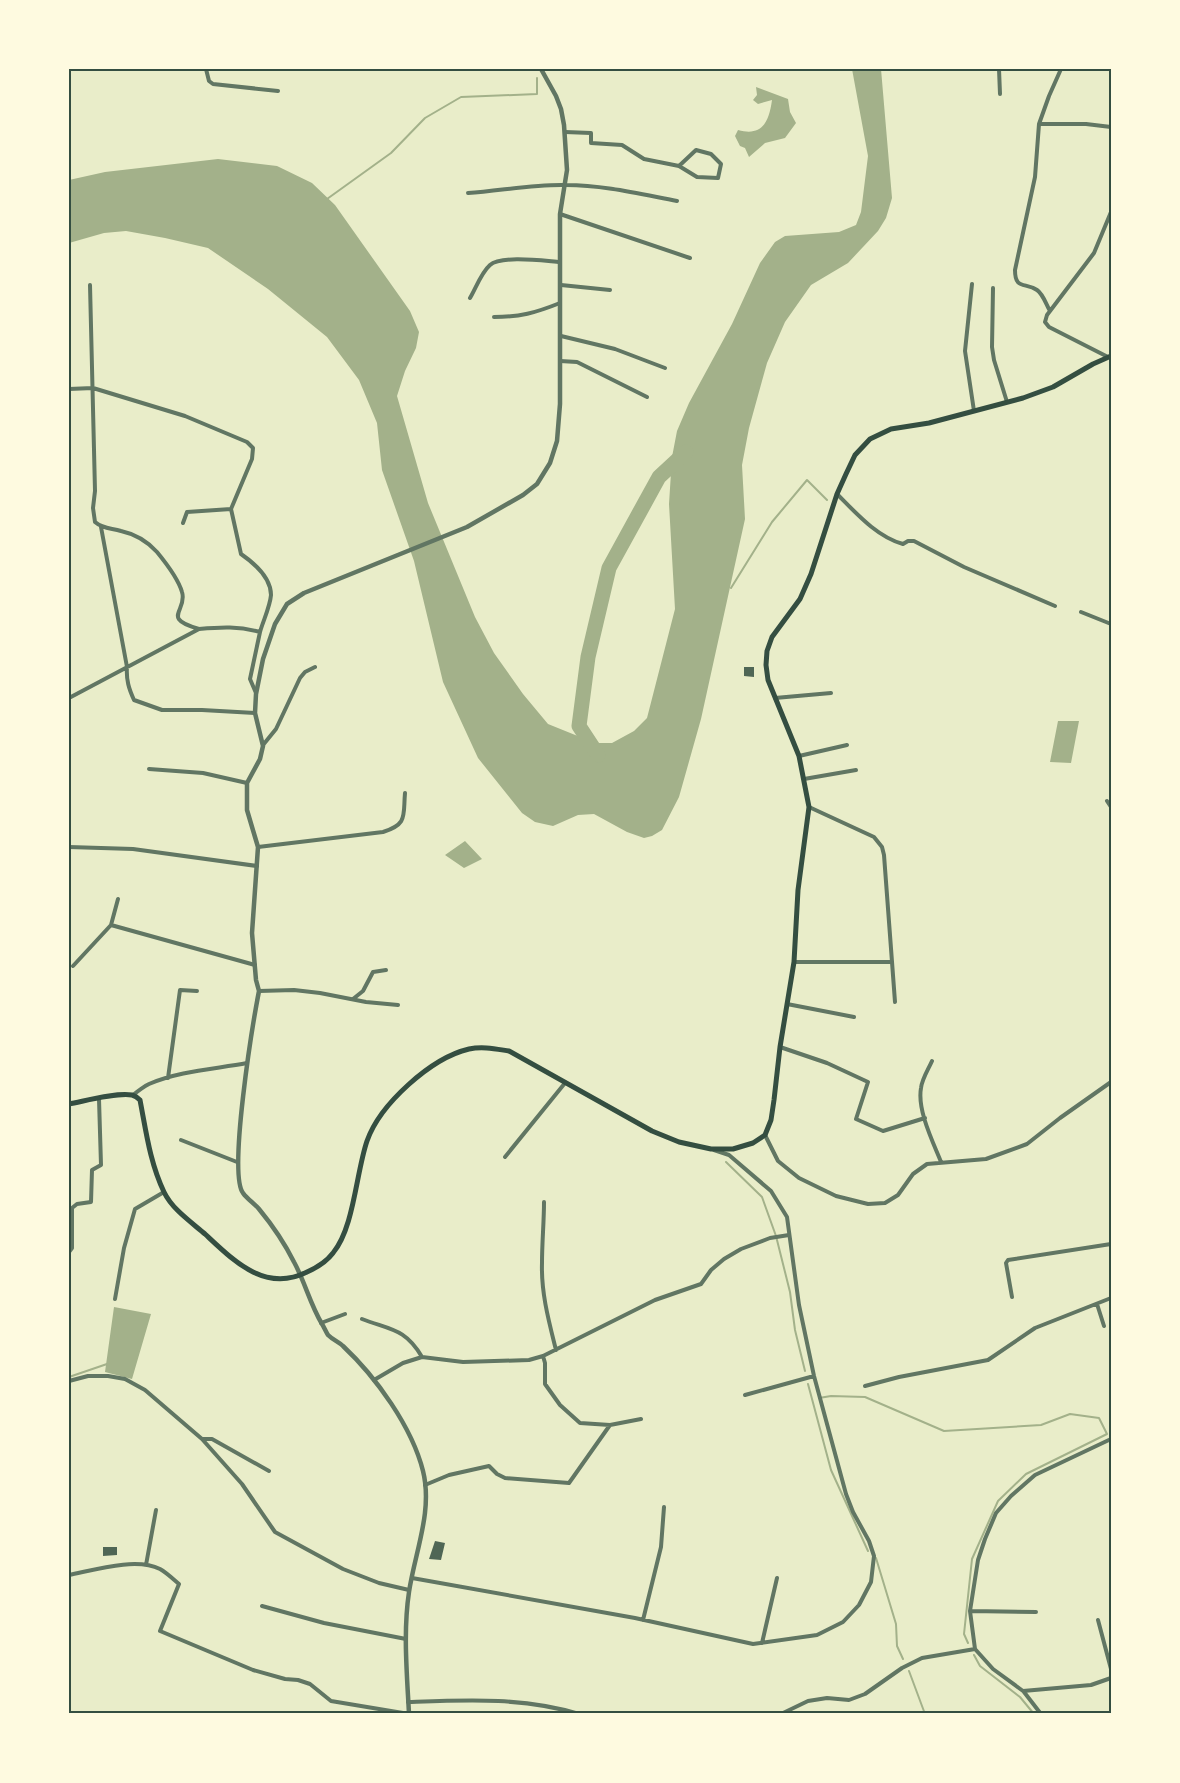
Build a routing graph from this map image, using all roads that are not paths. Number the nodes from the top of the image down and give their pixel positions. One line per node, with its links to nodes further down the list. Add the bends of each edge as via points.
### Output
1 (206, 69): 5 (street, via 213,84)
2 (999, 69): 6 (street)
3 (1061, 69): 7 (street)
4 (543, 70): 9 (street, via 561,109)
5 (278, 91)
6 (1000, 94)
7 (1039, 124): 8 (street); 25 (street, via 1035,177 1015,278 1019,284 1037,290)
8 (1111, 127)
9 (565, 132): 10 (street, via 591,133 591,143 622,145 644,159); 11 (street)
10 (679, 166): 10 (street, via 697,177 718,178 721,164 711,154 696,150)
11 (566, 185): 12 (street); 13 (street, via 616,189); 15 (street)
12 (468, 193)
13 (677, 201)
14 (1111, 212): 25 (street, via 1094,253)
15 (560, 214): 16 (street); 17 (street)
16 (690, 258)
17 (561, 262): 20 (street); 23 (street, via 495,262 483,274)
18 (972, 284): 35 (street, via 965,351)
19 (90, 285): 31 (street)
20 (561, 285): 22 (street); 24 (street)
21 (993, 288): 34 (street, via 992,347)
22 (610, 290)
23 (470, 298)
24 (561, 303): 26 (street, via 518,317); 27 (street)
25 (1050, 311): 28 (street, via 1046,325)
26 (494, 318)
27 (561, 336): 29 (street); 30 (street, via 593,342)
28 (1110, 357): 34 (main road, via 1053,387)
29 (560, 361): 33 (street, via 577,362); 48 (street, via 557,441 537,484 467,528 304,592 287,604 263,658)
30 (665, 368)
31 (93, 388): 32 (street); 37 (street, via 185,416 247,442 253,448 252,459); 39 (street, via 93,516)
32 (69, 389)
33 (647, 397)
34 (1008, 403): 35 (main road)
35 (974, 411): 36 (main road, via 891,429 870,439 855,455)
36 (837, 494): 40 (street, via 863,520 896,542 914,541 963,567); 50 (main road, via 800,599 780,623 767,651 765,664)
37 (231, 509): 38 (street, via 187,512); 44 (street, via 241,554 255,563 268,583 271,596)
38 (183, 523)
39 (101, 527): 43 (street, via 133,534 157,552 182,591 179,619); 45 (street)
40 (1055, 606)
41 (1081, 612): 42 (street)
42 (1111, 624)
43 (199, 629): 44 (street, via 245,627); 45 (street)
44 (260, 632): 48 (street, via 250,679)
45 (127, 667): 49 (street); 51 (street, via 126,678 134,700 145,705 162,710)
46 (315, 667): 53 (street, via 300,678 276,729)
47 (831, 693): 50 (street)
48 (256, 694): 51 (street)
49 (69, 698)
50 (775, 698): 54 (main road)
51 (255, 713): 53 (street)
52 (847, 745): 54 (street)
53 (263, 746): 58 (street)
54 (799, 756): 57 (main road)
55 (149, 769): 58 (street, via 203,773)
56 (856, 770): 57 (street)
57 (804, 779): 61 (main road)
58 (247, 783): 64 (street, via 247,810)
59 (405, 793): 64 (street, via 403,820 397,827)
60 (1107, 801): 62 (street)
61 (809, 807): 68 (main road); 69 (street, via 874,837 882,848)
62 (1111, 807)
63 (69, 847): 65 (street, via 133,849)
64 (258, 847): 65 (street)
65 (257, 866): 70 (street, via 252,933)
66 (118, 899): 67 (street)
67 (111, 926): 70 (street); 71 (street)
68 (794, 962): 69 (street); 77 (main road)
69 (892, 962): 76 (street)
70 (255, 965): 74 (street)
71 (73, 966)
72 (386, 970): 75 (street, via 373,972 363,991)
73 (197, 991): 83 (street, via 180,990)
74 (259, 991): 75 (street, via 294,990); 82 (street)
75 (352, 999): 78 (street)
76 (895, 1002)
77 (786, 1004): 79 (street); 80 (main road)
78 (398, 1005)
79 (854, 1017)
80 (780, 1047): 89 (street, via 868,1082 856,1119 883,1131); 90 (main road)
81 (932, 1061): 89 (street, via 921,1088)
82 (247, 1063): 83 (street); 94 (street)
83 (168, 1078): 86 (street)
84 (1111, 1082): 95 (street, via 1027,1144 986,1159)
85 (565, 1083): 92 (main road, via 652,1131); 93 (street); 101 (main road, via 509,1051 488,1047 454,1053 438,1062 399,1093 374,1126 342,1239 332,1254)
86 (133, 1095): 87 (main road); 96 (main road, via 140,1100 150,1156)
87 (99, 1099): 88 (main road); 100 (street, via 101,1165 92,1170 90,1202 72,1208)
88 (69, 1104)
89 (924, 1118): 95 (street)
90 (765, 1135): 92 (main road, via 734,1149); 95 (street, via 778,1161 799,1178 836,1197 868,1204 885,1203 898,1195 912,1174 927,1164)
91 (181, 1140): 94 (street)
92 (711, 1149): 98 (street, via 729,1155 771,1191 787,1217)
93 (504, 1157)
94 (237, 1162): 101 (street, via 241,1192 282,1238)
95 (941, 1162)
96 (164, 1192): 101 (main road, via 187,1219 252,1272 288,1280); 104 (street, via 135,1209)
97 (544, 1202): 110 (street, via 544,1294)
98 (789, 1235): 110 (street, via 741,1249 711,1270 701,1284 655,1300); 113 (street)
99 (1111, 1244): 102 (street, via 1008,1260)
100 (69, 1252)
101 (301, 1275): 108 (street)
102 (1012, 1297)
103 (1111, 1298): 105 (street)
104 (115, 1299)
105 (1097, 1304): 109 (street); 116 (street, via 1035,1328 988,1360)
106 (345, 1314): 108 (street)
107 (362, 1319): 112 (street, via 395,1329 415,1344)
108 (321, 1323): 114 (street, via 328,1335)
109 (1104, 1326)
110 (556, 1350): 111 (street)
111 (543, 1356): 112 (street, via 463,1362); 119 (street, via 545,1384 560,1405 580,1423)
112 (422, 1357): 114 (street)
113 (814, 1376): 117 (street); 137 (street, via 846,1494 869,1541 873,1556 871,1582 859,1605 843,1622 817,1635)
114 (374, 1380): 123 (street, via 388,1396 410,1437)
115 (69, 1381): 120 (street, via 88,1376 124,1379 145,1390)
116 (865, 1386)
117 (745, 1395)
118 (641, 1419): 119 (street)
119 (610, 1425): 123 (street, via 569,1483 505,1478 489,1466)
120 (202, 1439): 122 (street, via 212,1439); 130 (street, via 242,1484 275,1532 343,1569)
121 (1111, 1439): 132 (street, via 1035,1475 996,1513 978,1560)
122 (269, 1471)
123 (425, 1485): 128 (street, via 423,1532)
124 (664, 1507): 134 (street, via 661,1547)
125 (156, 1510): 126 (street)
126 (146, 1565): 127 (street); 143 (street, via 160,1569 179,1584 160,1631 253,1670 310,1684 331,1701)
127 (69, 1575)
128 (412, 1578): 130 (street); 134 (street)
129 (777, 1578): 137 (street)
130 (409, 1590): 136 (street)
131 (262, 1606): 136 (street)
132 (970, 1611): 133 (street); 138 (street)
133 (1036, 1612)
134 (643, 1620): 137 (street)
135 (1098, 1620): 139 (street)
136 (406, 1639): 142 (street)
137 (762, 1643)
138 (975, 1648): 141 (street, via 993,1669); 145 (street, via 922,1658 849,1700 808,1701)
139 (1111, 1669)
140 (1111, 1678): 141 (street, via 1091,1685)
141 (1023, 1691): 146 (street)
142 (408, 1702): 143 (street); 144 (street, via 521,1701)
143 (409, 1714)
144 (579, 1714)
145 (781, 1714)
146 (1041, 1714)

